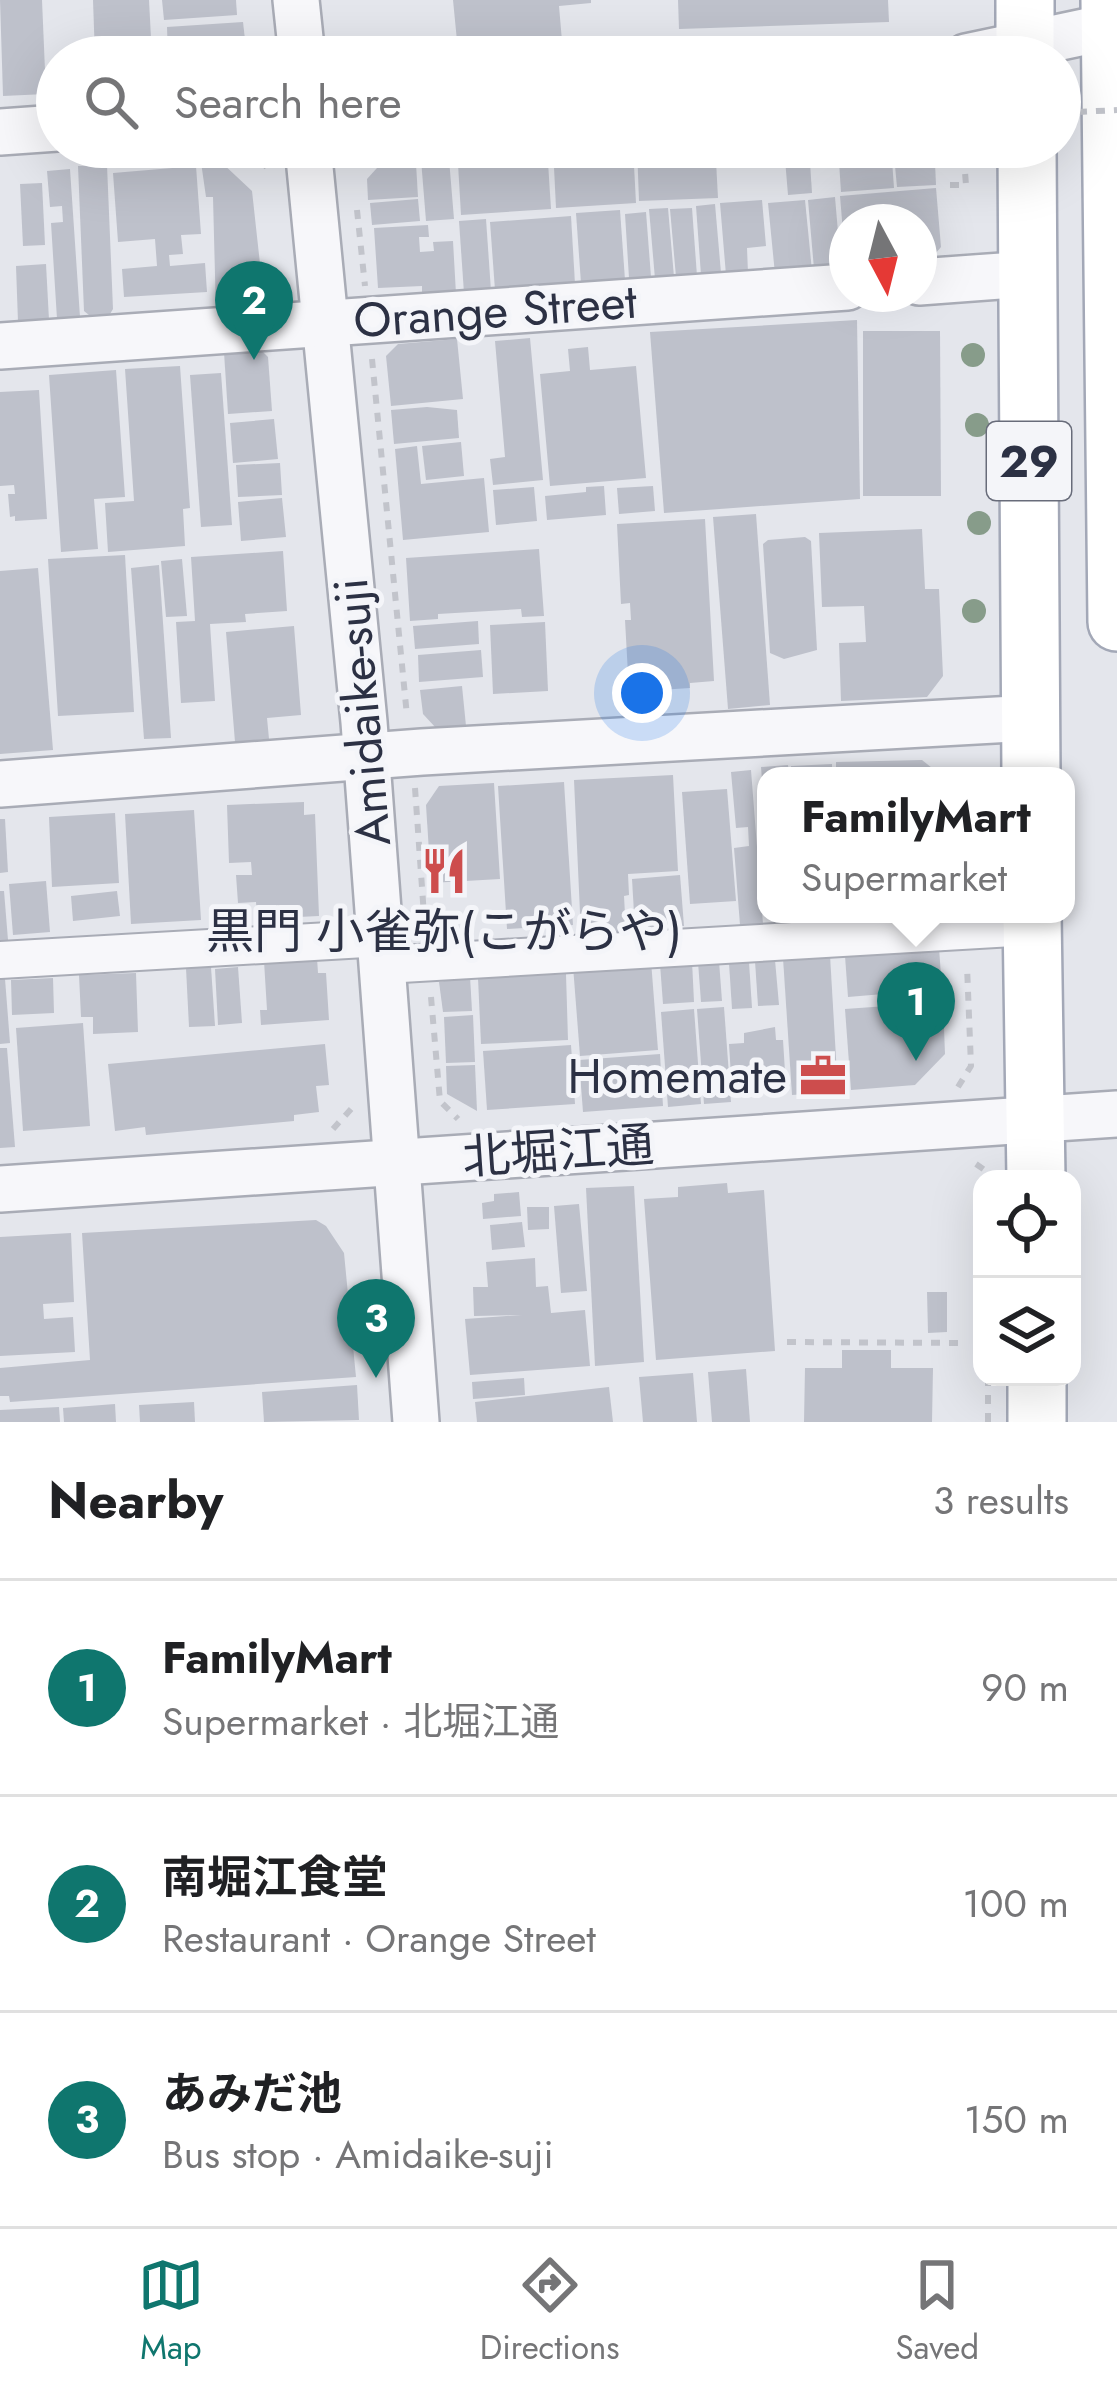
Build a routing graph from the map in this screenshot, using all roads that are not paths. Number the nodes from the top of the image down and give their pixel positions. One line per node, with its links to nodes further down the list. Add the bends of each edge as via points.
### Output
1 (296, 0): 4 (street)
2 (1112, 17): 3 (street); 9 (main road, 29)
3 (1018, 25)
4 (300, 36)
5 (36, 129): 6 (street)
6 (0, 132)
7 (293, 168): 13 (street, Amidaike-suji)
8 (1027, 168): 10 (main road, 29)
9 (1114, 270): 15 (main road, 29)
10 (1028, 274): 11 (street); 16 (main road, 29)
11 (937, 281)
12 (829, 288): 13 (street, Orange Street)
13 (347, 321): 14 (street, Orange Street); 17 (street, Amidaike-suji)
14 (0, 346)
15 (1117, 622)
16 (1030, 718): 17 (street); 18 (main road, 29)
17 (367, 757): 19 (street); 22 (street, Amidaike-suji)
18 (1031, 767)
19 (0, 784)
20 (1016, 923): 22 (street)
21 (1032, 923): 25 (main road)
22 (383, 952): 23 (street); 26 (street, Amidaike-suji)
23 (0, 960)
24 (1117, 1114): 25 (street, 北堀江通)
25 (1036, 1119): 26 (street, 北堀江通); 27 (main road)
26 (398, 1162): 28 (street, 北堀江通); 30 (street, Amidaike-suji)
27 (1006, 1170)
28 (0, 1190)
29 (1037, 1386): 31 (main road)
30 (416, 1422)
31 (1037, 1422)

